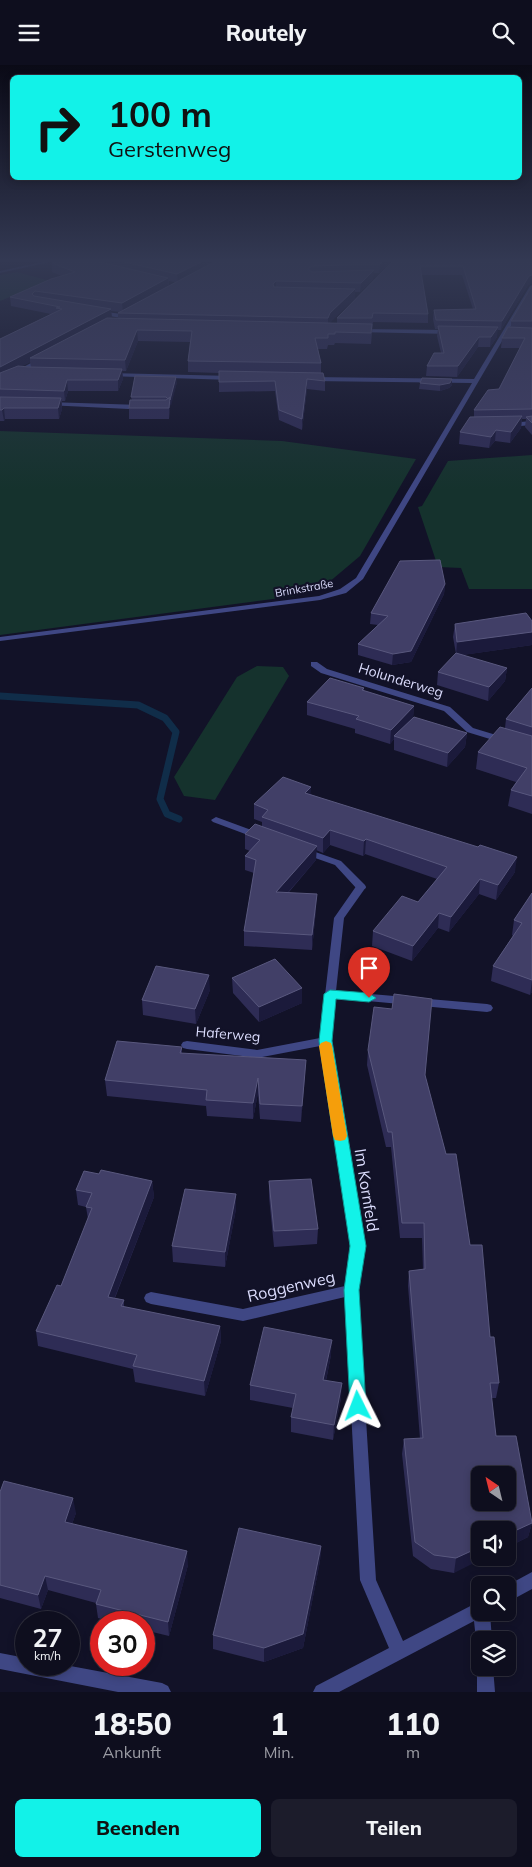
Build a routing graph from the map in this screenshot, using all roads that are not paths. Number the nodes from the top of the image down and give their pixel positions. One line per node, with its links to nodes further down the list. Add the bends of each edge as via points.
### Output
1 (500, 338): 8 (street, Brinkstraße)
2 (51, 355): 3 (street)
3 (18, 372): 4 (street); 9 (street)
4 (30, 374)
5 (99, 375): 6 (street)
6 (237, 378)
7 (306, 379): 8 (street)
8 (476, 381): 13 (street, Brinkstraße)
9 (0, 382)
10 (38, 404): 11 (street)
11 (149, 407)
12 (532, 423): 15 (street)
13 (450, 424): 14 (street); 16 (street, Brinkstraße, via 359,579 343,591 320,598)
14 (459, 425)
15 (502, 425)
16 (0, 639)
17 (314, 664): 18 (street, Holunderweg, via 324,671 447,709 470,730)
18 (514, 744)
19 (216, 821): 20 (street)
20 (272, 840)
21 (291, 847): 22 (street, Im Kornfeld, via 338,863 361,887 338,918)
22 (330, 994): 23 (street); 24 (street, Im Kornfeld)
23 (487, 1008)
24 (325, 1041): 25 (street, Haferweg, via 258,1054); 26 (street, Im Kornfeld, via 358,1246)
25 (187, 1045)
26 (351, 1290): 27 (street, Roggenweg, via 243,1315); 31 (street, Im Kornfeld, via 368,1580)
27 (151, 1298)
28 (532, 1580): 29 (street)
29 (516, 1589)
30 (471, 1614): 31 (street)
31 (398, 1651): 35 (street)
32 (0, 1661): 34 (street)
33 (485, 1676): 36 (street)
34 (162, 1692)
35 (322, 1692)
36 (486, 1692)

